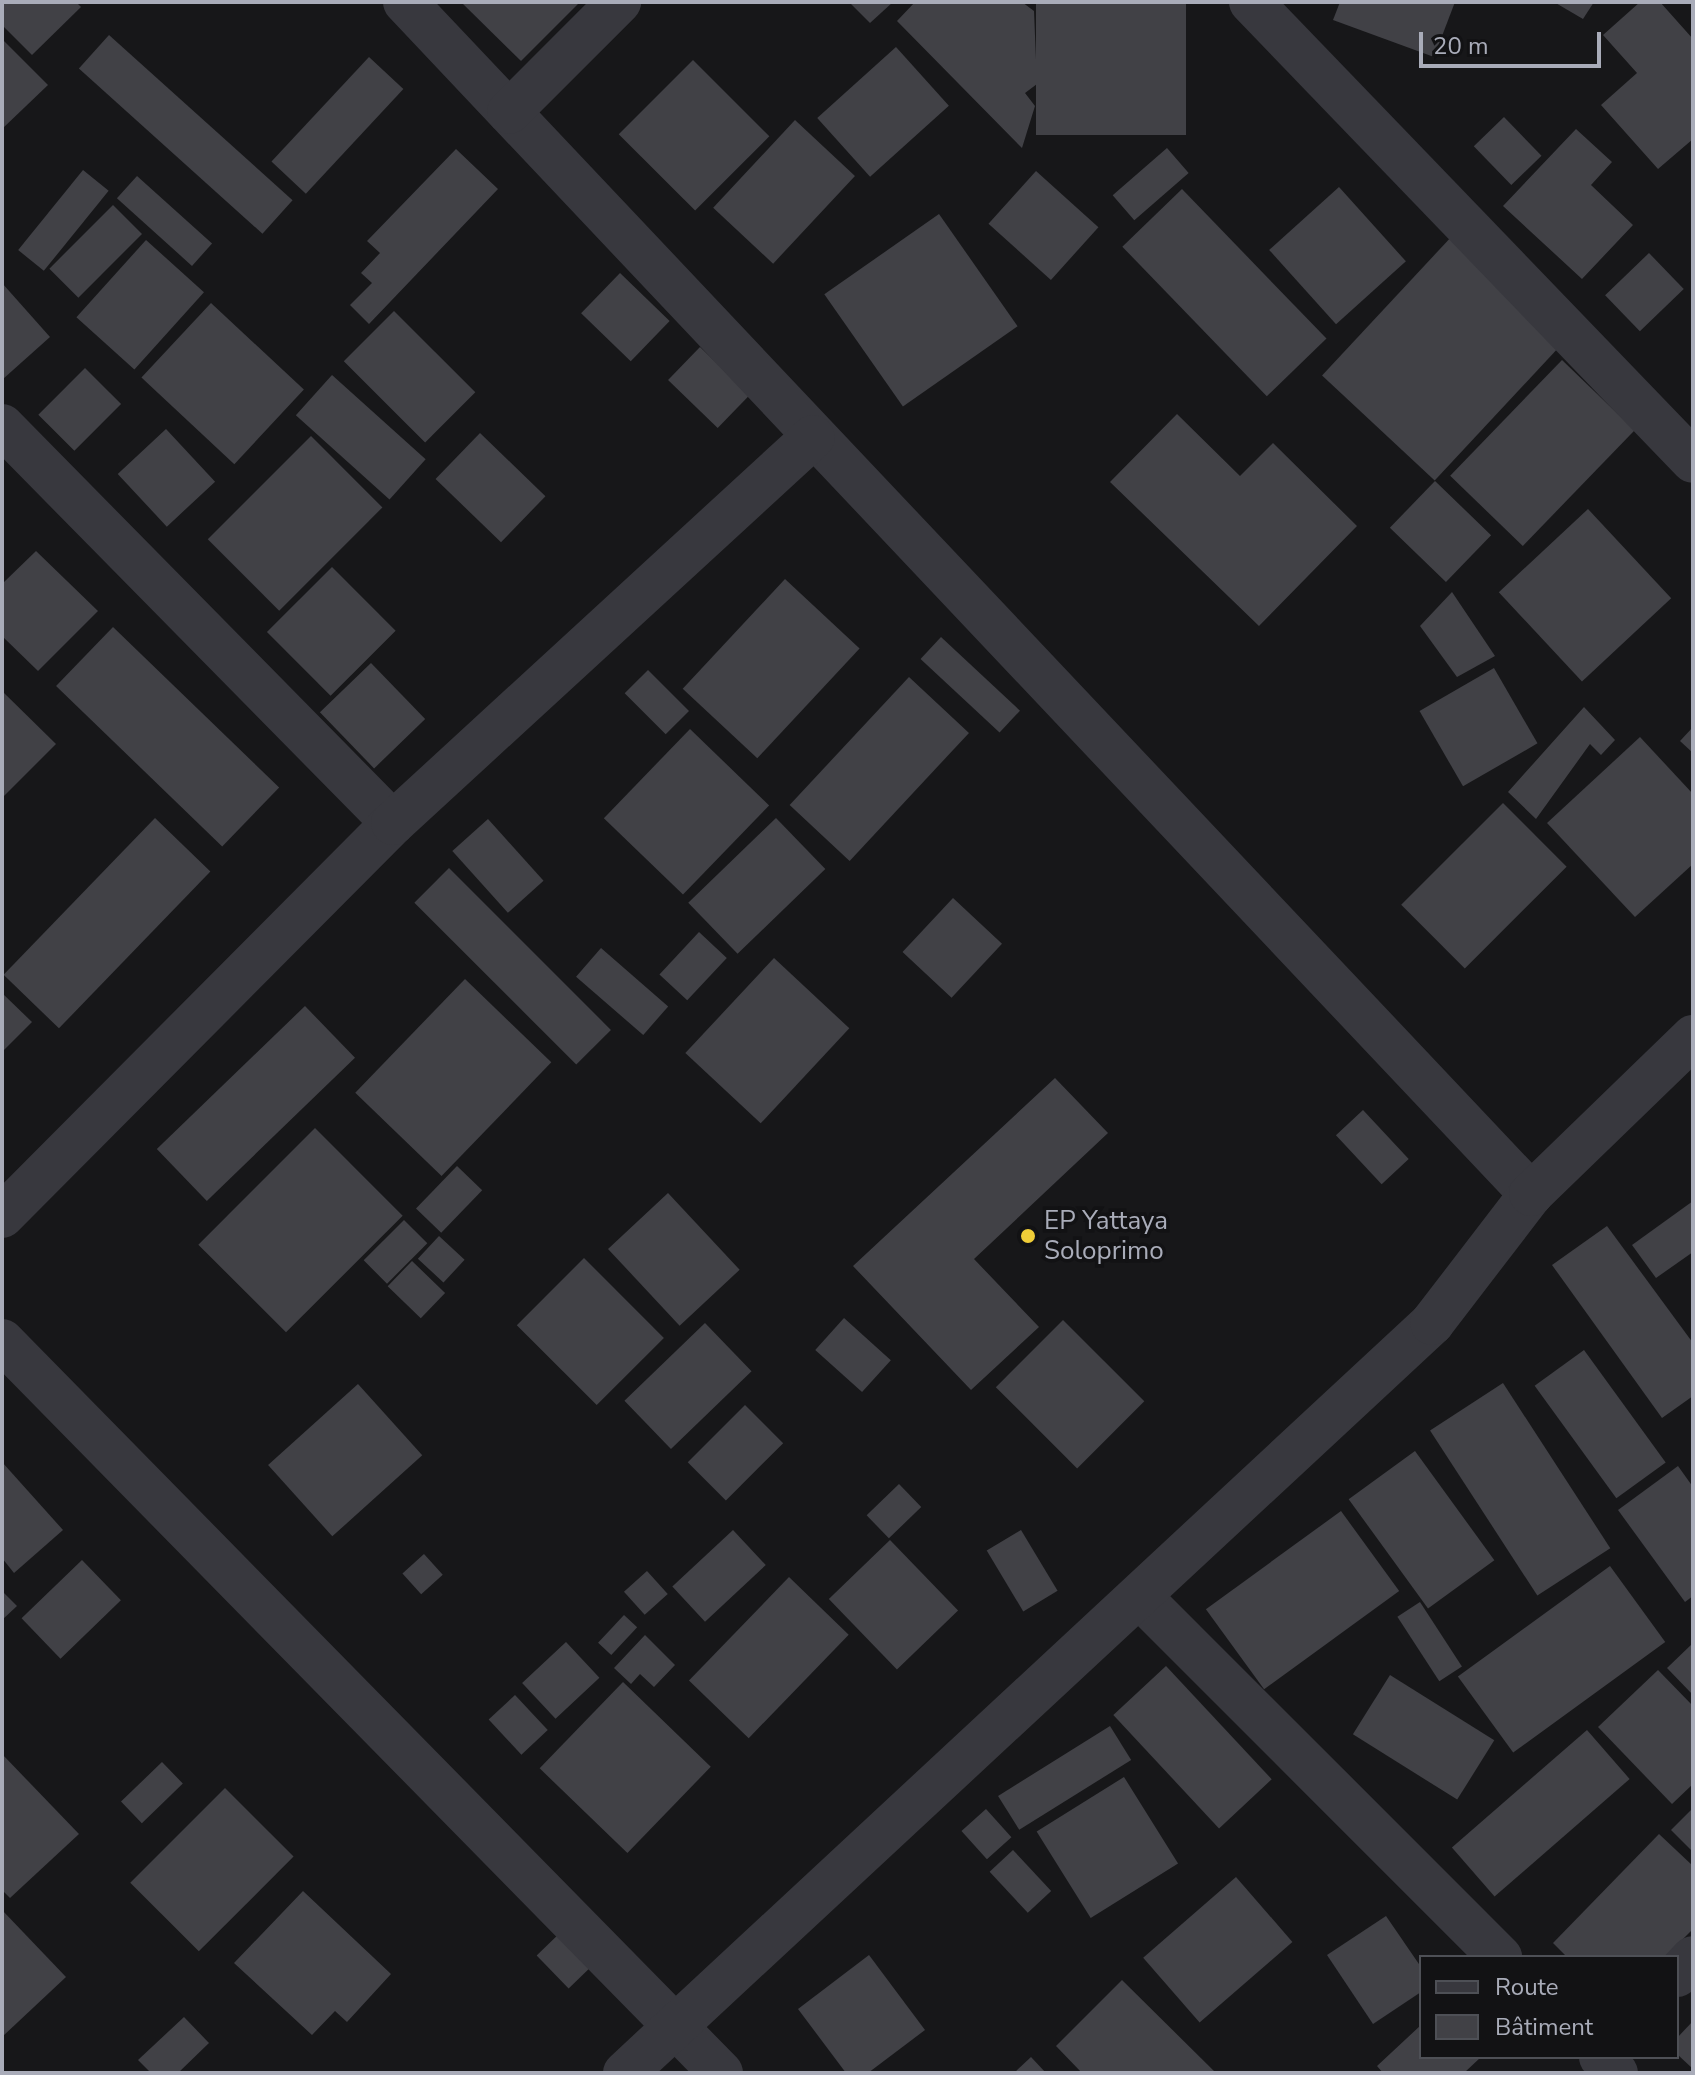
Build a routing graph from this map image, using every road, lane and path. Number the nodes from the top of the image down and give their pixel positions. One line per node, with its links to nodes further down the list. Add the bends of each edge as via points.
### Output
1 (405, 2): 4 (street)
2 (619, 2): 4 (street)
3 (1251, 2): 7 (street)
4 (509, 112): 6 (street)
5 (2, 426): 8 (street)
6 (813, 437): 8 (street); 10 (street)
7 (1693, 461)
8 (393, 823): 11 (street)
9 (1693, 1037): 10 (street)
10 (1531, 1194): 13 (street, via 1432,1323)
11 (2, 1216)
12 (2, 1341): 17 (street)
13 (1141, 1598): 14 (street); 17 (street)
14 (1498, 1955)
15 (1693, 1958): 16 (street)
16 (1679, 1973)
17 (678, 2027): 18 (street); 19 (street)
18 (625, 2073)
19 (721, 2073)

